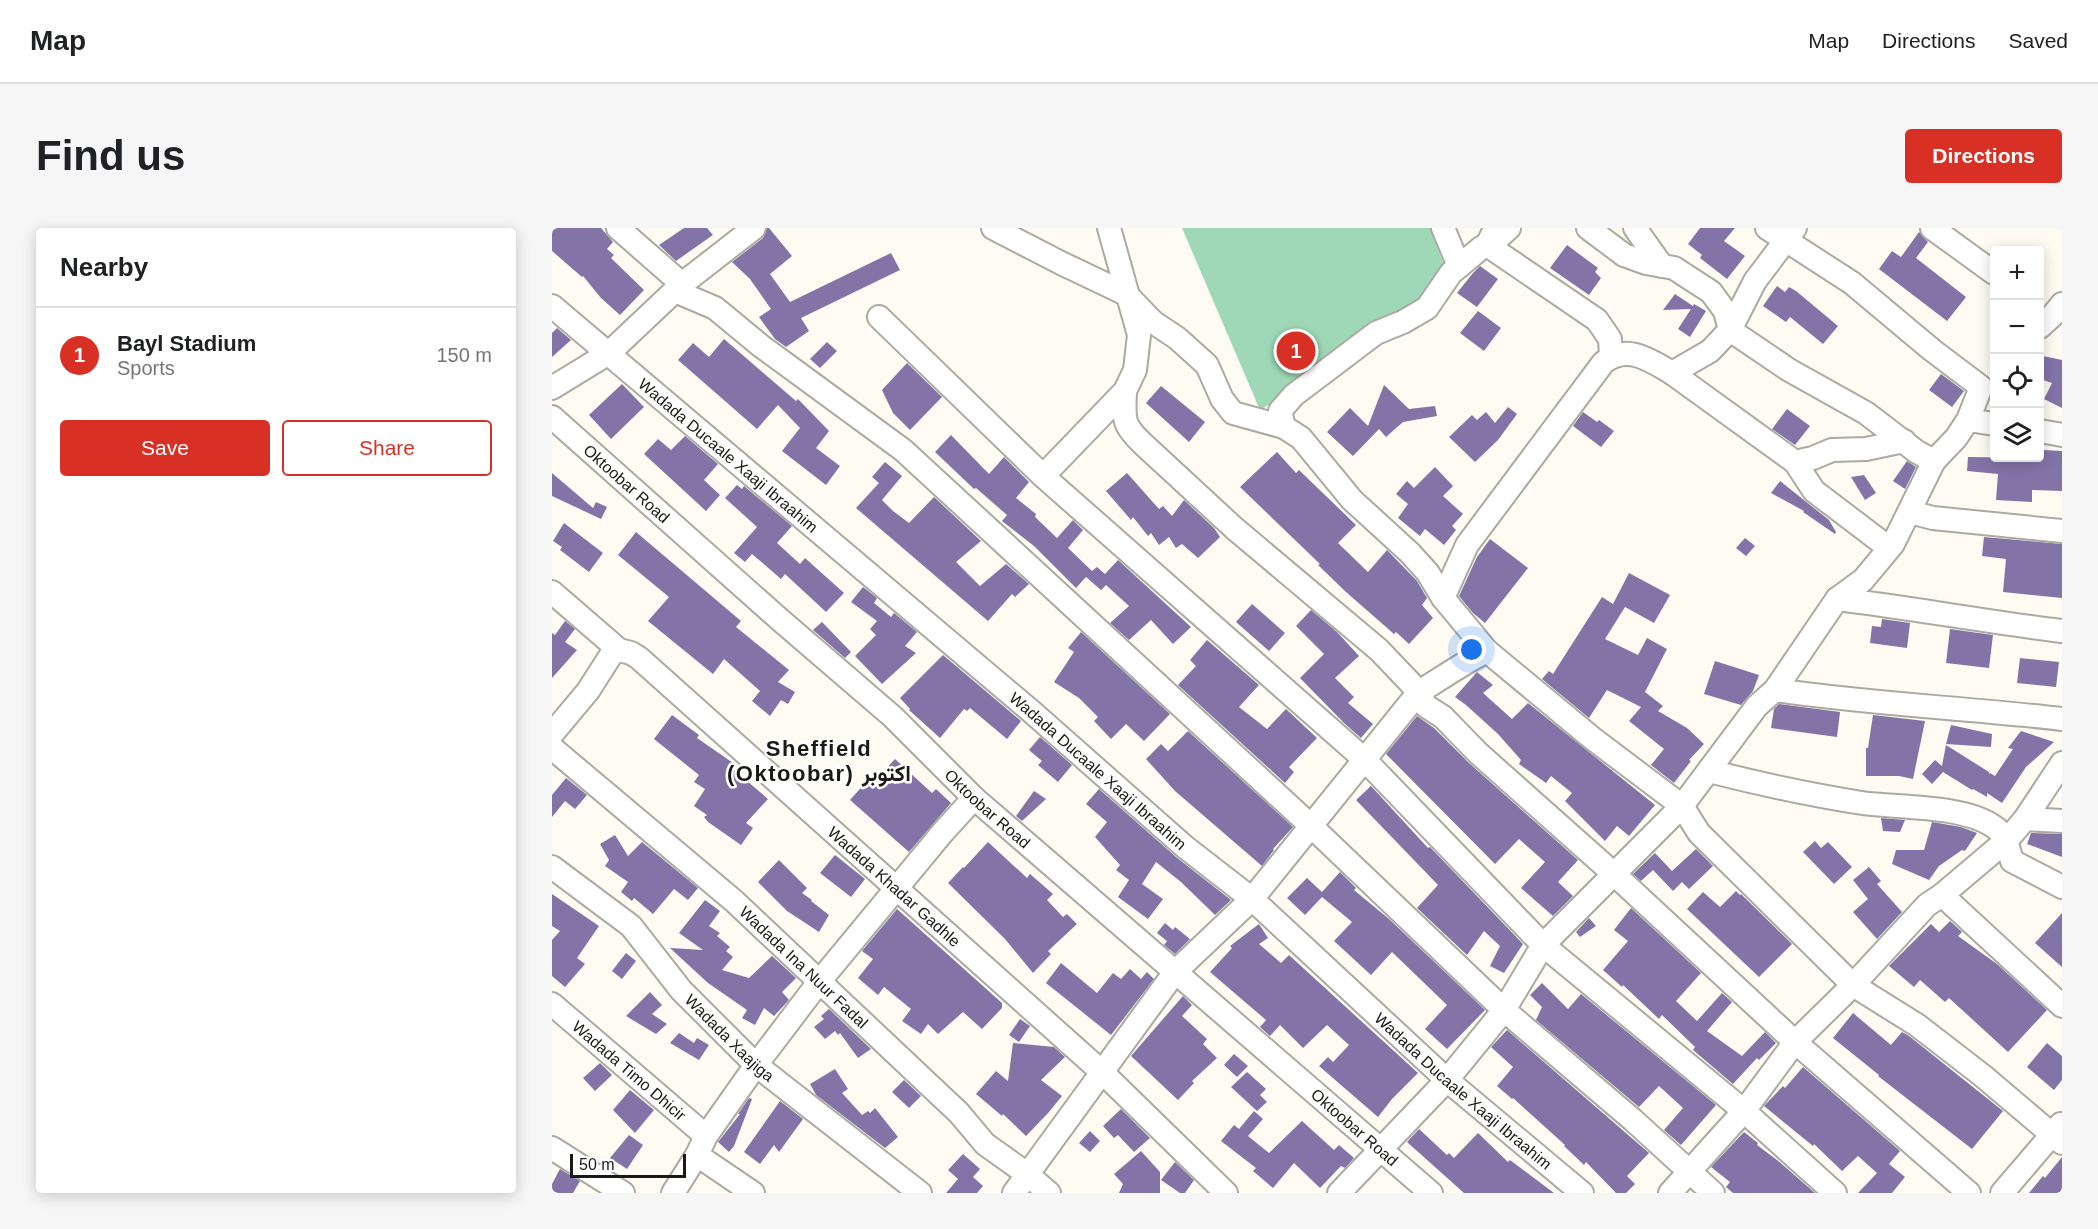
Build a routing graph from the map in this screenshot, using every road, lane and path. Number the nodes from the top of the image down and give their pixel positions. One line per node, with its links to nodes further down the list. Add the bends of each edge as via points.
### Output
1 (618, 228): 16 (street)
2 (754, 228): 11 (street)
3 (993, 228): 17 (street)
4 (1109, 228): 17 (street)
5 (1443, 228): 13 (street)
6 (1509, 228): 12 (street)
7 (1588, 228): 14 (street, via 1624,255)
8 (1635, 228): 14 (street)
9 (1932, 228): 15 (street)
10 (1785, 232): 20 (street); 24 (street, via 1932,350)
11 (729, 235): 16 (street)
12 (1491, 237): 13 (street); 22 (street, via 1597,320 1610,339)
13 (1459, 266): 30 (street, via 1427,308 1376,333 1294,395 1280,411)
14 (1662, 266): 20 (street, via 1674,268 1711,292 1725,311)
15 (1990, 269)
16 (679, 287): 21 (street); 58 (street, via 715,308 903,450)
17 (1126, 294): 26 (street, via 1139,335 1135,370); 30 (street, via 1153,322 1207,365 1222,399 1233,413)
18 (552, 306): 21 (street, Wadada Ducaale Xaaji Ibraahim)
19 (879, 317): 36 (street)
20 (1730, 330): 23 (street, via 1710,351); 33 (street, via 1789,370 1866,413)
21 (609, 353): 25 (street); 65 (street, Wadada Ducaale Xaaji Ibraahim, via 1185,847)
22 (1611, 357): 23 (street, via 1626,353 1647,358); 41 (street, via 1591,378 1467,546)
23 (1672, 373): 35 (street)
24 (1988, 380): 28 (street)
25 (552, 388)
26 (1125, 391): 36 (street); 47 (street, via 1128,430 1234,528 1380,650)
27 (552, 417): 54 (street, Oktoobar Road, via 893,717)
28 (1968, 420): 29 (street); 34 (street)
29 (1990, 423)
30 (1284, 427): 41 (street, via 1301,438 1353,500 1410,553)
31 (2044, 432): 32 (street)
32 (2062, 435)
33 (1904, 441): 34 (street); 35 (street, via 1866,449 1832,450)
34 (1934, 461): 37 (street)
35 (1796, 462): 39 (street, via 1814,491)
36 (1043, 476): 51 (street)
37 (1910, 512): 38 (street, via 1933,518); 39 (street)
38 (2062, 531)
39 (1889, 548): 42 (street, via 1863,580)
40 (552, 592): 44 (street, Wadada Khadar Gadhle)
41 (1443, 598): 45 (street)
42 (1837, 599): 43 (street); 46 (street)
43 (2062, 631)
44 (619, 650): 49 (street, via 611,655 588,691); 63 (street, Wadada Khadar Gadhle, via 639,658)
45 (1487, 651): 47 (street); 55 (street)
46 (1775, 690): 48 (street, via 1843,700); 53 (street, via 1757,706)
47 (1419, 692): 51 (street); 61 (street, via 1426,706 1443,717)
48 (2062, 719)
49 (552, 734)
50 (552, 748): 68 (street, Wadada Ina Nuur Fadal, via 734,901)
51 (1364, 759): 58 (street); 66 (street)
52 (2062, 763): 56 (street)
53 (1709, 771): 55 (street); 59 (street, via 1864,803 1953,812 1995,826)
54 (974, 798): 63 (street); 67 (street, Oktoobar Road)
55 (1682, 806): 61 (street); 69 (street, via 1699,833)
56 (2025, 819): 57 (street); 59 (street)
57 (2062, 821)
58 (1310, 825): 65 (street); 72 (street)
59 (2007, 840): 62 (street, via 2012,861); 64 (street)
60 (552, 867): 74 (street, Wadada Xaajiga, via 631,926 681,990)
61 (1614, 874): 66 (street); 73 (street)
62 (2062, 887)
63 (896, 889): 68 (street); 75 (street, Wadada Khadar Gadhle)
64 (1941, 895): 69 (street, via 1927,905); 71 (street)
65 (1252, 899): 67 (street); 76 (street, Wadada Ducaale Xaaji Ibraahim)
66 (1543, 945): 72 (street); 77 (street)
67 (1175, 972): 75 (street); 81 (street, Oktoobar Road)
68 (819, 982): 74 (street); 83 (street, Wadada Ina Nuur Fadal, via 959,1113 985,1144)
69 (1853, 985): 73 (street); 78 (street, via 1917,1025)
70 (552, 1004): 79 (street, Wadada Timo Dhicir)
71 (2062, 1006)
72 (1504, 1010): 76 (street); 82 (street)
73 (1796, 1042): 77 (street); 97 (street)
74 (756, 1065): 79 (street); 87 (street, Wadada Xaajiga)
75 (1103, 1073): 83 (street); 90 (street, Wadada Khadar Gadhle)
76 (1447, 1080): 81 (street); 93 (street, Wadada Ducaale Xaaji Ibraahim)
77 (1744, 1111): 82 (street); 96 (street)
78 (2058, 1134): 98 (street)
79 (701, 1145): 85 (street); 86 (street, Wadada Timo Dhicir)
80 (552, 1148): 84 (street)
81 (1380, 1150): 91 (street); 92 (street, Oktoobar Road)
82 (1689, 1171): 94 (street); 95 (street)
83 (1028, 1174): 88 (street); 89 (street, Wadada Ina Nuur Fadal)
84 (623, 1193)
85 (673, 1193)
86 (753, 1193)
87 (920, 1193)
88 (1014, 1193)
89 (1049, 1193)
90 (1226, 1193)
91 (1339, 1193)
92 (1431, 1193)
93 (1582, 1193)
94 (1670, 1193)
95 (1713, 1193)
96 (1835, 1193)
97 (1970, 1193)
98 (2002, 1193)

